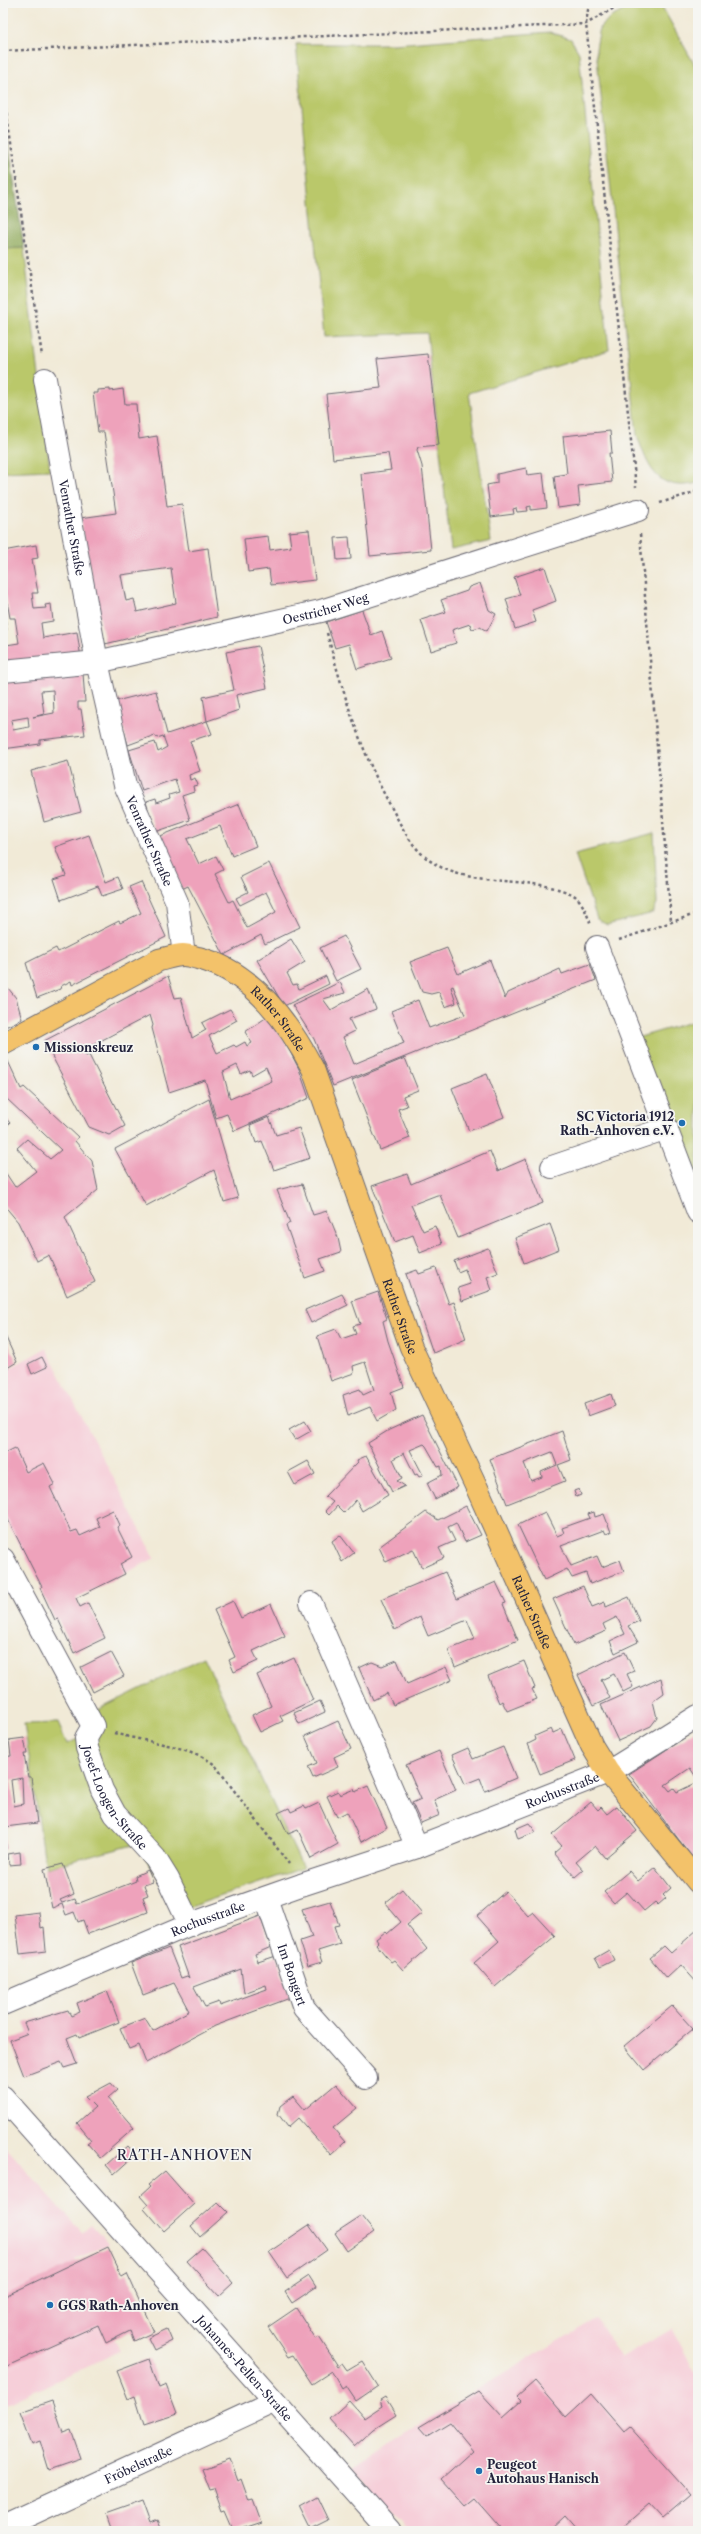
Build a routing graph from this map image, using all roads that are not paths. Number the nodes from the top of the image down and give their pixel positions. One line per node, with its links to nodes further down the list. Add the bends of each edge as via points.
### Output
1 (45, 378): 3 (street, Venrather Straße)
2 (638, 510): 3 (street, Oestricher Weg, via 321,611)
3 (97, 662): 4 (street, Oestricher Weg); 6 (street, Venrather Straße, via 124,785 177,902)
4 (3, 670)
5 (597, 947): 8 (street)
6 (184, 955): 7 (main road, Rather Straße, via 160,960); 14 (main road, Rather Straße, via 208,960 232,972 259,994 280,1016 302,1049 316,1077 411,1347 592,1746)
7 (3, 1044)
8 (667, 1128): 9 (street); 10 (street)
9 (552, 1167)
10 (698, 1212)
11 (3, 1559): 18 (street, Josef-Loogen-Straße, via 93,1726 86,1738 102,1790 115,1814 155,1858)
12 (311, 1603): 15 (street)
13 (698, 1716): 14 (street, Rochusstraße)
14 (608, 1772): 15 (street, Rochusstraße); 16 (main road, Rather Straße)
15 (417, 1847): 17 (street, Rochusstraße)
16 (698, 1882)
17 (266, 1898): 18 (street, Rochusstraße); 20 (street, Im Bongert, via 304,2008)
18 (190, 1925): 19 (street, Rochusstraße)
19 (3, 2004)
20 (366, 2078)
21 (3, 2097): 22 (street, Johannes-Pellen-Straße)
22 (274, 2402): 23 (street, Fröbelstraße); 24 (street, Johannes-Pellen-Straße)
23 (3, 2528)
24 (390, 2531)

